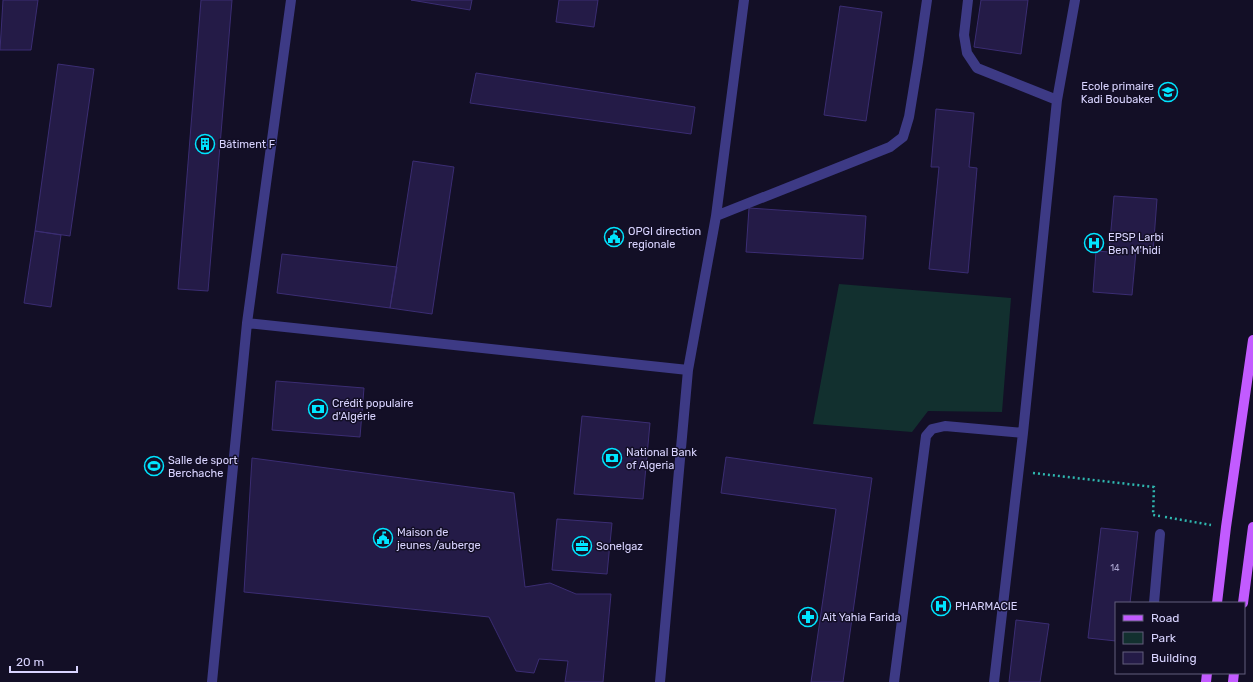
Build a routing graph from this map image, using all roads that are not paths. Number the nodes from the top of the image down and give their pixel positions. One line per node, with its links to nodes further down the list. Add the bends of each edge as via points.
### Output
1 (291, 0): 8 (street)
2 (744, 0): 7 (street)
3 (927, 0): 7 (street, via 909,117 903,137 890,147)
4 (968, 0): 6 (street, via 964,35 967,53 977,68)
5 (1075, 0): 6 (street)
6 (1057, 100): 11 (street)
7 (716, 216): 10 (street)
8 (247, 323): 10 (street); 17 (street)
9 (1253, 340): 15 (main road)
10 (688, 370): 18 (street)
11 (1024, 433): 19 (street, via 945,426 932,429 926,436); 20 (street)
12 (1253, 527): 16 (main road)
13 (1160, 534): 14 (street)
14 (1154, 602)
15 (1217, 602)
16 (1243, 602)
17 (212, 682)
18 (660, 682)
19 (894, 682)
20 (994, 682)

